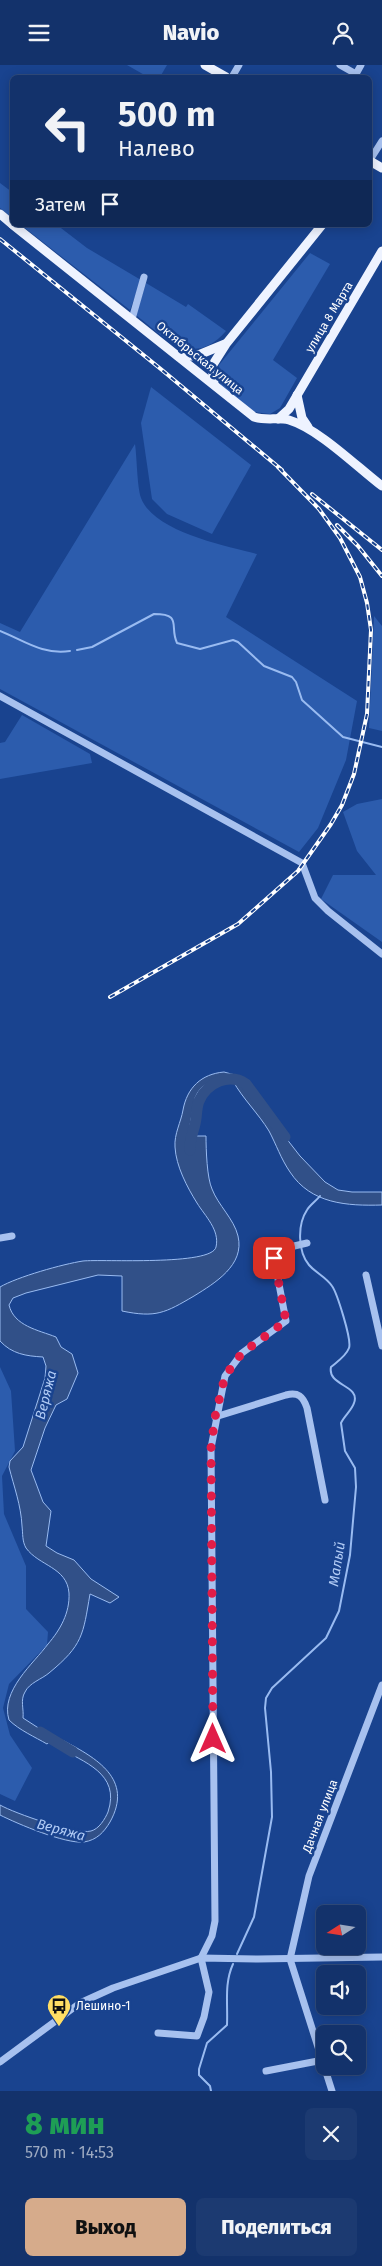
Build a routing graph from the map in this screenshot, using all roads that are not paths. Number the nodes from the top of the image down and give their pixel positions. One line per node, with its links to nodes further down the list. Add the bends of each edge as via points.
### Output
1 (205, 65): 4 (main road)
2 (340, 65): 3 (street, via 356,74)
3 (361, 65)
4 (222, 75)
5 (382, 141): 6 (street)
6 (372, 158)
7 (0, 214): 8 (main road, Октябрьская улица)
8 (10, 222)
9 (16, 227): 13 (main road, Октябрьская улица)
10 (320, 227): 14 (main road)
11 (382, 251): 17 (main road, улица 8 Марта)
12 (144, 277): 13 (street)
13 (132, 319): 15 (main road, Октябрьская улица)
14 (226, 344): 15 (main road, via 196,356); 16 (main road, via 212,366)
15 (178, 355): 16 (main road, Октябрьская улица)
16 (214, 384): 18 (main road, Октябрьская улица, via 254,417)
17 (297, 395): 18 (main road, улица 8 Марта); 19 (main road, via 302,418)
18 (278, 419): 19 (main road, Октябрьская улица)
19 (310, 430): 20 (main road, Октябрьская улица)
20 (382, 486)
21 (0, 696): 22 (street, via 302,863 315,898)
22 (382, 954)
23 (12, 1236): 24 (street)
24 (0, 1238)
25 (307, 1243): 28 (street, via 290,1247 274,1258 286,1321 242,1353 225,1376)
26 (366, 1275): 27 (street)
27 (382, 1346)
28 (215, 1417): 29 (street, via 296,1393 307,1407); 32 (street, via 211,1458 216,1908 212,1936)
29 (325, 1499)
30 (382, 1685): 33 (street, Дачная улица, via 310,1876)
31 (382, 1957): 33 (street)
32 (201, 1958): 33 (street); 34 (street, via 209,1991 197,2036); 36 (street, via 113,1988 80,2003)
33 (290, 1959): 35 (street)
34 (158, 2033)
35 (316, 2042)
36 (0, 2062)
37 (316, 2062): 38 (street)
38 (266, 2071)
39 (327, 2075): 40 (street)
40 (332, 2091)

